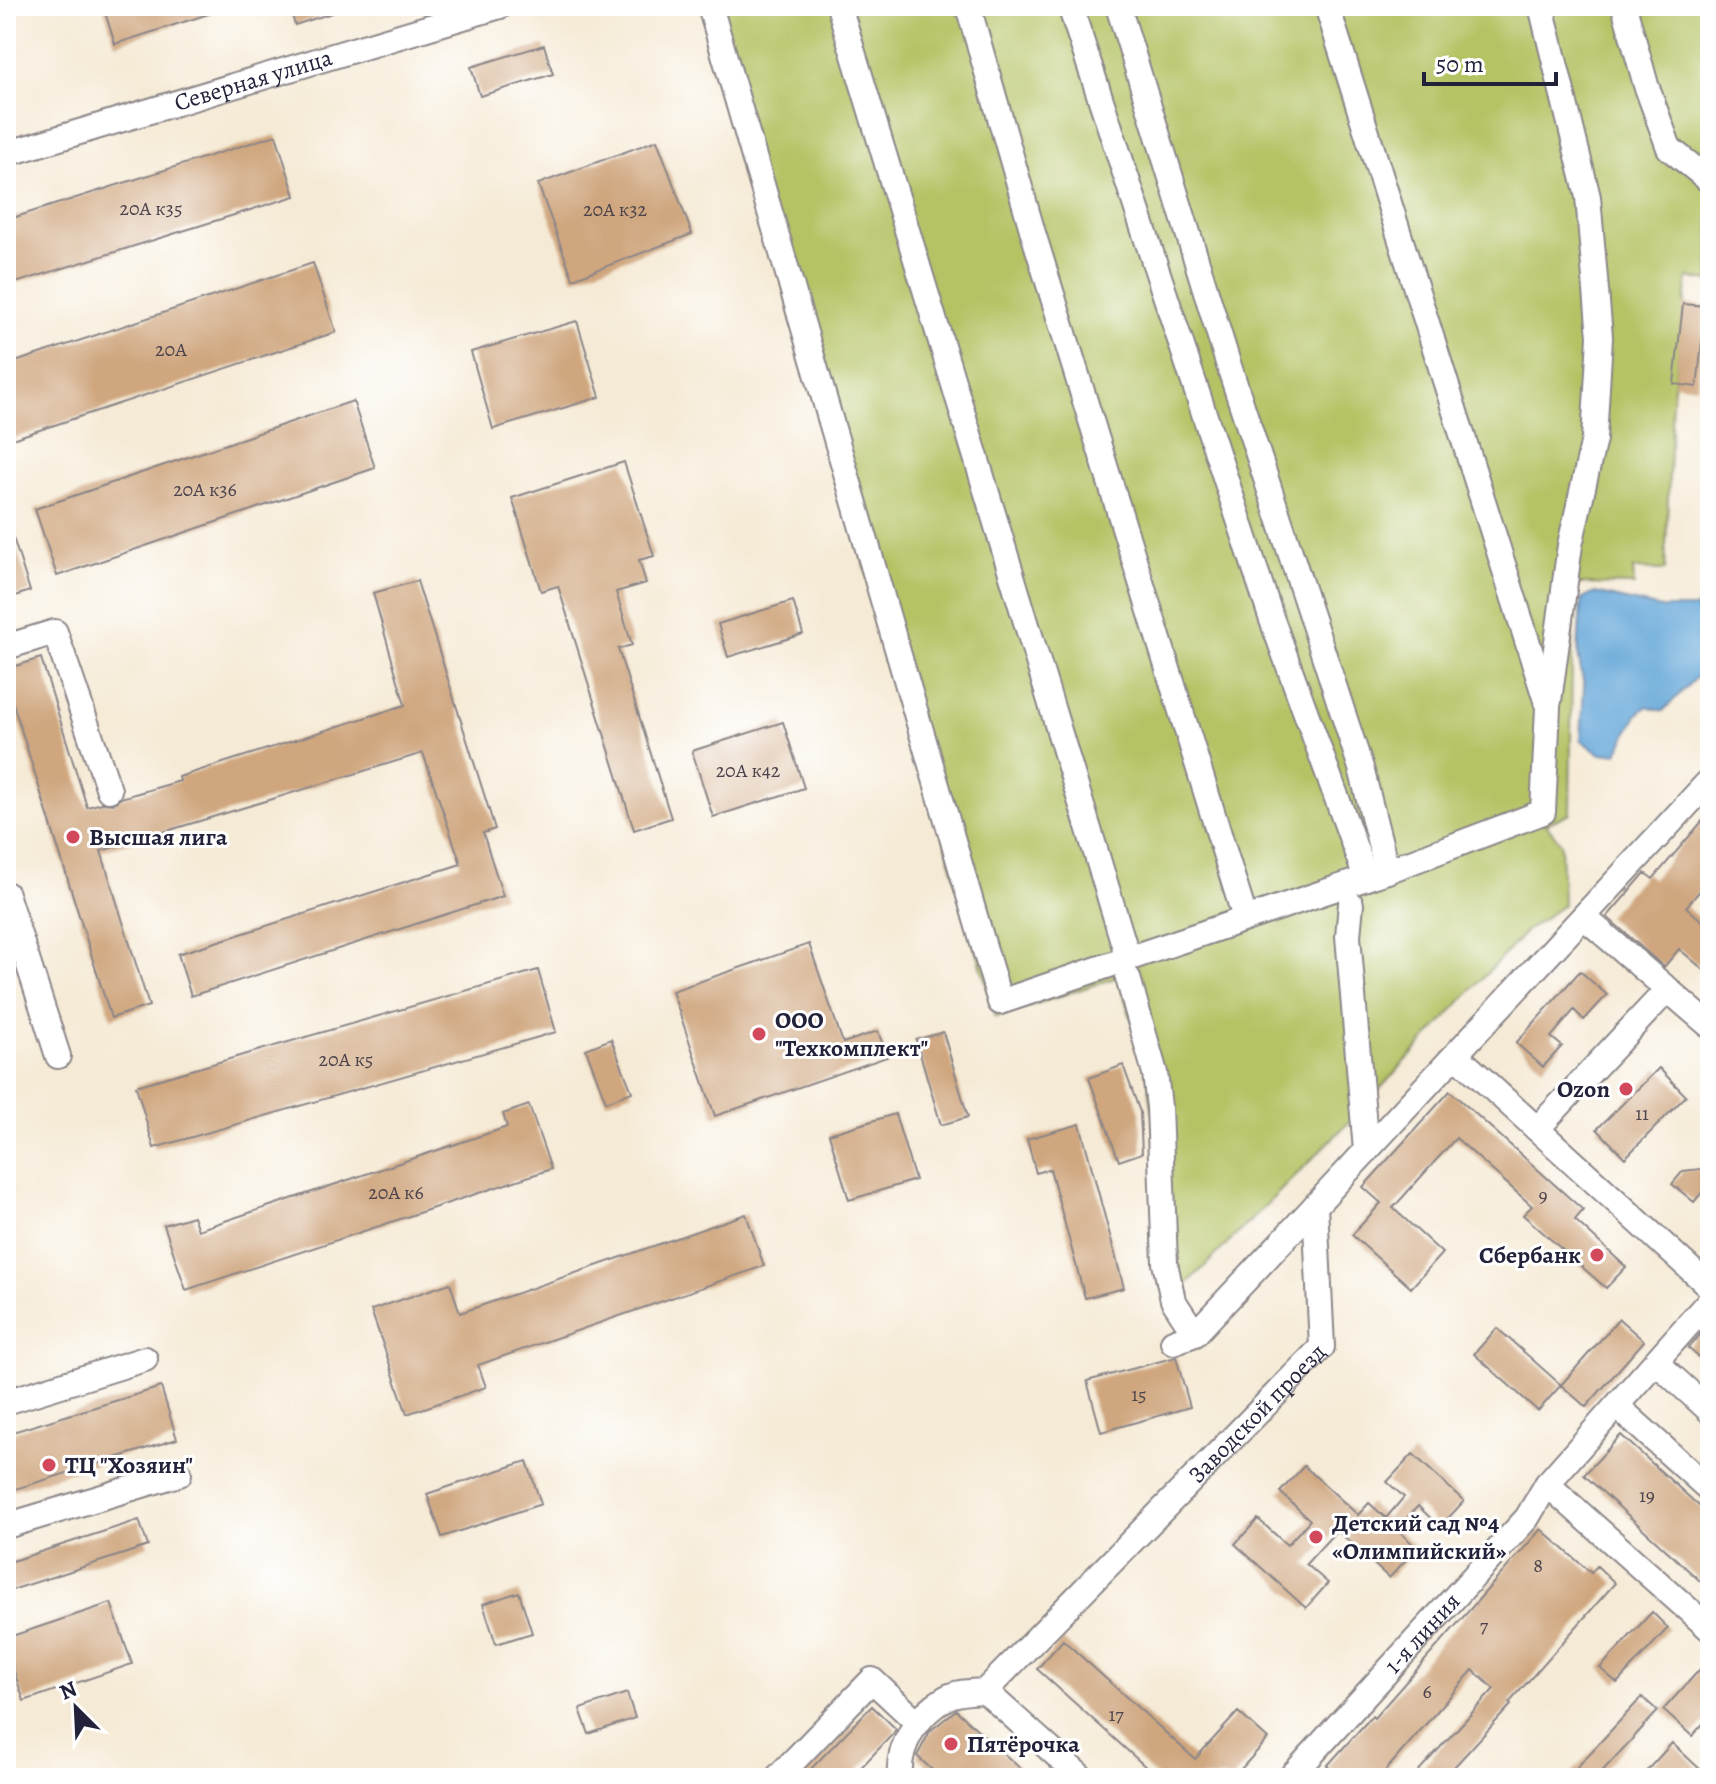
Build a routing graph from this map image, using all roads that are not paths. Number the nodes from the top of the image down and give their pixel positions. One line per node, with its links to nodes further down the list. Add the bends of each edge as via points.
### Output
1 (500, 6): 10 (street, Северная улица)
2 (710, 6): 21 (street, via 1000,1002)
3 (839, 6): 21 (street)
4 (968, 6): 20 (street)
5 (1070, 6): 16 (street, via 1272,620)
6 (1118, 6): 16 (street, via 1361,768)
7 (1327, 6): 13 (street)
8 (1541, 6): 13 (street, via 1588,197 1600,337 1594,439 1570,545)
9 (1624, 6): 11 (street, via 1669,148)
10 (6, 154)
11 (1710, 181)
12 (6, 647): 15 (street, via 55,632)
13 (1548, 707): 16 (street, via 1543,812)
14 (1710, 780): 19 (street)
15 (109, 790)
16 (1376, 875): 20 (street)
17 (6, 894): 25 (street)
18 (1351, 904): 27 (street, via 1348,936)
19 (1584, 917): 22 (street); 24 (street)
20 (1245, 918): 21 (street)
21 (1128, 968): 28 (street, via 1155,1073 1165,1263 1184,1338)
22 (1668, 989): 23 (street); 26 (street)
23 (1710, 1026)
24 (1456, 1055): 26 (street); 27 (street)
25 (58, 1056)
26 (1537, 1129): 29 (street)
27 (1366, 1151): 28 (street)
28 (1315, 1206): 41 (street, Заводской проезд, via 1322,1347)
29 (1710, 1287)
30 (1710, 1300): 32 (street, 1-я линия)
31 (145, 1359): 33 (street)
32 (1656, 1362): 34 (street, 1-я линия); 35 (street)
33 (6, 1402)
34 (1618, 1407): 37 (street, 1-я линия); 38 (street)
35 (1710, 1411)
36 (179, 1474): 39 (street)
37 (1547, 1484): 40 (street); 46 (street, 1-я линия, via 1527,1518)
38 (1710, 1490)
39 (6, 1526)
40 (1710, 1629)
41 (985, 1691): 42 (street, via 946,1698); 45 (street)
42 (918, 1723): 43 (street, via 872,1680); 44 (street, via 900,1752)
43 (777, 1778)
44 (900, 1778)
45 (1082, 1778)
46 (1290, 1778)

